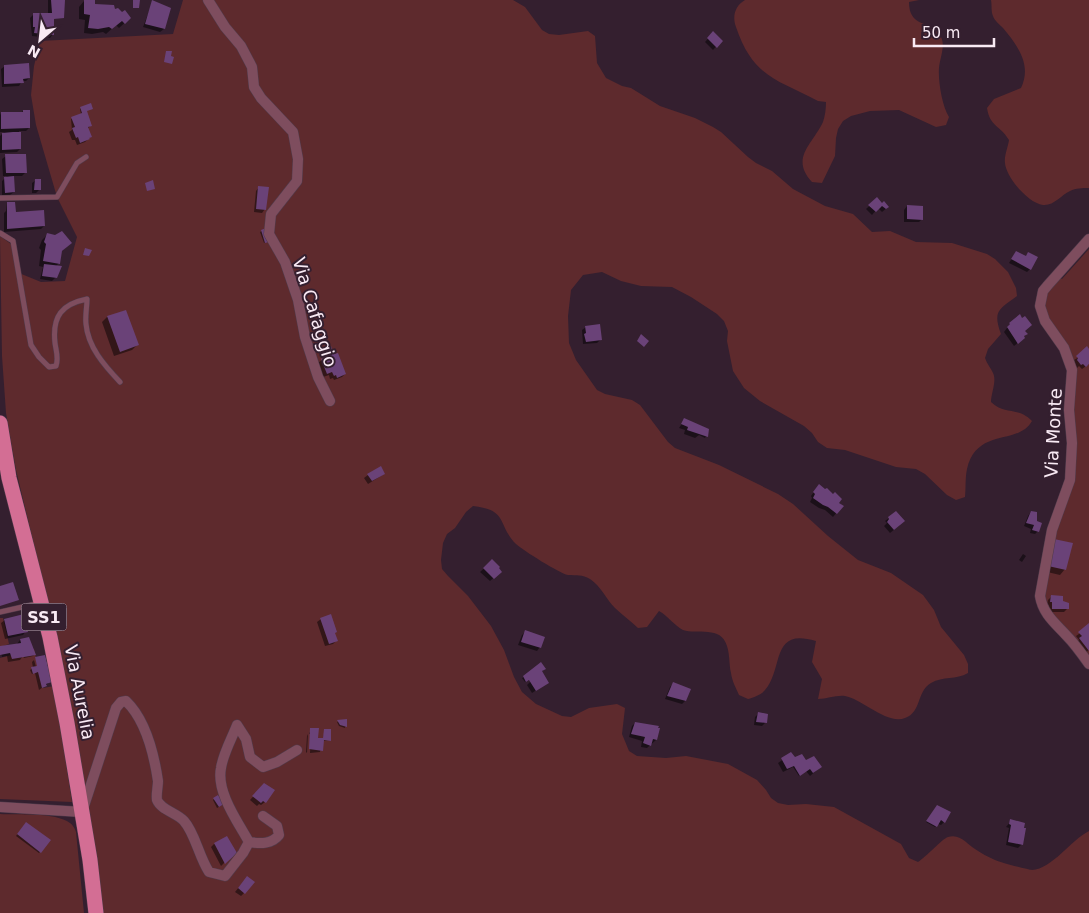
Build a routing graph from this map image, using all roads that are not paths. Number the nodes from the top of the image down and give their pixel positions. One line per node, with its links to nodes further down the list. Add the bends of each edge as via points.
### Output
1 (208, 0): 7 (street, Via Cafaggio, via 241,46 252,67 254,87 261,98 293,132 298,159 296,181 271,214 269,234 285,262 298,300 305,337)
2 (86, 157): 3 (lane, via 77,163 57,198)
3 (0, 198)
4 (0, 233): 6 (lane, via 13,241 31,345 39,357 49,367 56,366 56,321 63,308 87,299 86,324 92,347)
5 (1089, 239): 11 (street, Via Monte, via 1043,291 1040,306 1045,321 1064,348 1072,370 1070,480 1052,530 1041,605)
6 (120, 382)
7 (330, 401)
8 (0, 423): 9 (main road, Via Aurelia / SS1, via 9,478)
9 (41, 603): 10 (lane); 14 (main road, Via Aurelia / SS1, via 68,724)
10 (0, 612)
11 (1089, 664)
12 (297, 750): 16 (street, via 263,767 250,757 246,739 237,725 220,768 220,783)
13 (0, 807): 14 (street)
14 (82, 812): 16 (street, via 116,708 126,701 140,718 148,739 160,805 185,821 209,872 225,876); 17 (main road, Via Aurelia / SS1)
15 (263, 816): 16 (street, via 277,826 279,835 274,841)
16 (249, 842)
17 (96, 913)

